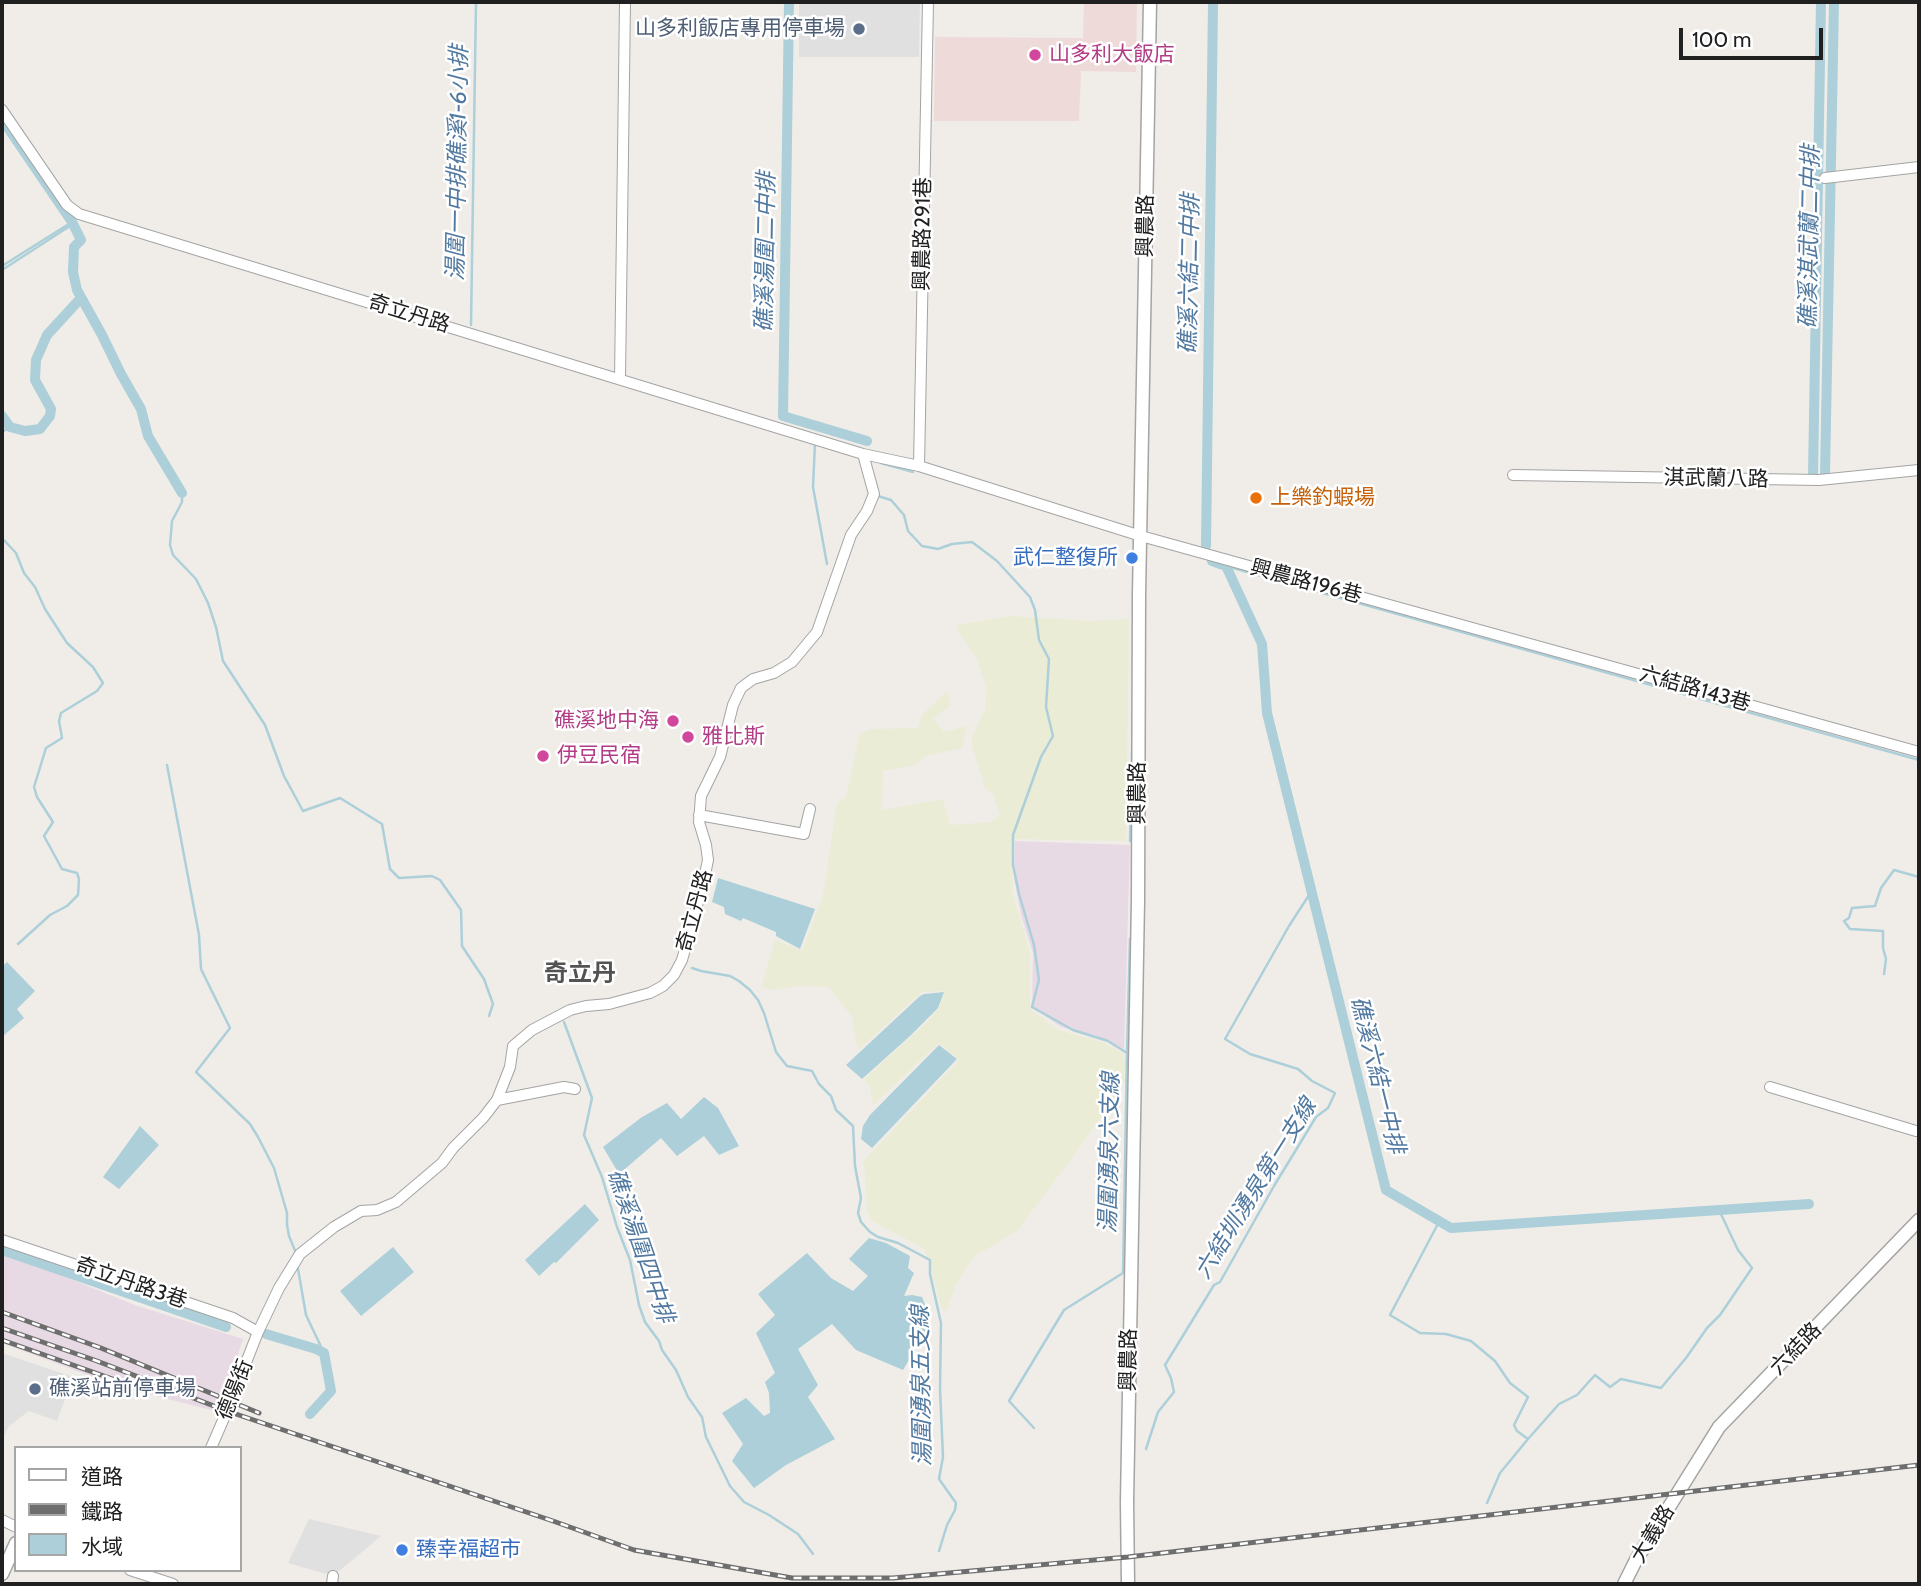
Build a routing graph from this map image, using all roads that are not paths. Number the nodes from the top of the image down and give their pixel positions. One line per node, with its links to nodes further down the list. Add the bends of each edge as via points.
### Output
1 (625, 2): 7 (street)
2 (928, 2): 9 (street, 興農路291巷)
3 (1150, 2): 12 (street, 興農路)
4 (2, 110): 7 (street, 奇立丹路, via 67,205 79,214)
5 (1919, 167): 6 (street)
6 (1825, 178)
7 (620, 378): 8 (street, 奇立丹路)
8 (863, 454): 9 (street, 奇立丹路); 16 (street, 奇立丹路, via 874,494 848,543 817,632 792,662 741,688 720,757 701,796)
9 (919, 466): 12 (street, 奇立丹路)
10 (1919, 470): 11 (street, 淇武蘭八路, via 1818,480)
11 (1513, 475)
12 (1141, 536): 13 (street, 興農路196巷); 30 (street, 興農路)
13 (1471, 627): 14 (street, 六結路143巷)
14 (1919, 752)
15 (810, 809): 16 (street, via 804,834)
16 (699, 815): 19 (street, 奇立丹路, via 708,860 674,975 650,993 570,1010 532,1030 513,1046)
17 (1770, 1087): 20 (street)
18 (575, 1089): 19 (street, via 564,1087)
19 (497, 1100): 23 (street, 奇立丹路, via 442,1163 396,1202 361,1212 300,1254)
20 (1916, 1130)
21 (1919, 1220): 25 (street, 六結路, via 1719,1427)
22 (2, 1240): 23 (street, 奇立丹路3巷, via 233,1318)
23 (258, 1332): 24 (street, 德陽街)
24 (212, 1446)
25 (1683, 1485): 31 (street, 大義路)
26 (14, 1547): 28 (street)
27 (136, 1572): 29 (street)
28 (2, 1574)
29 (173, 1584)
30 (1128, 1584)
31 (1624, 1584)

